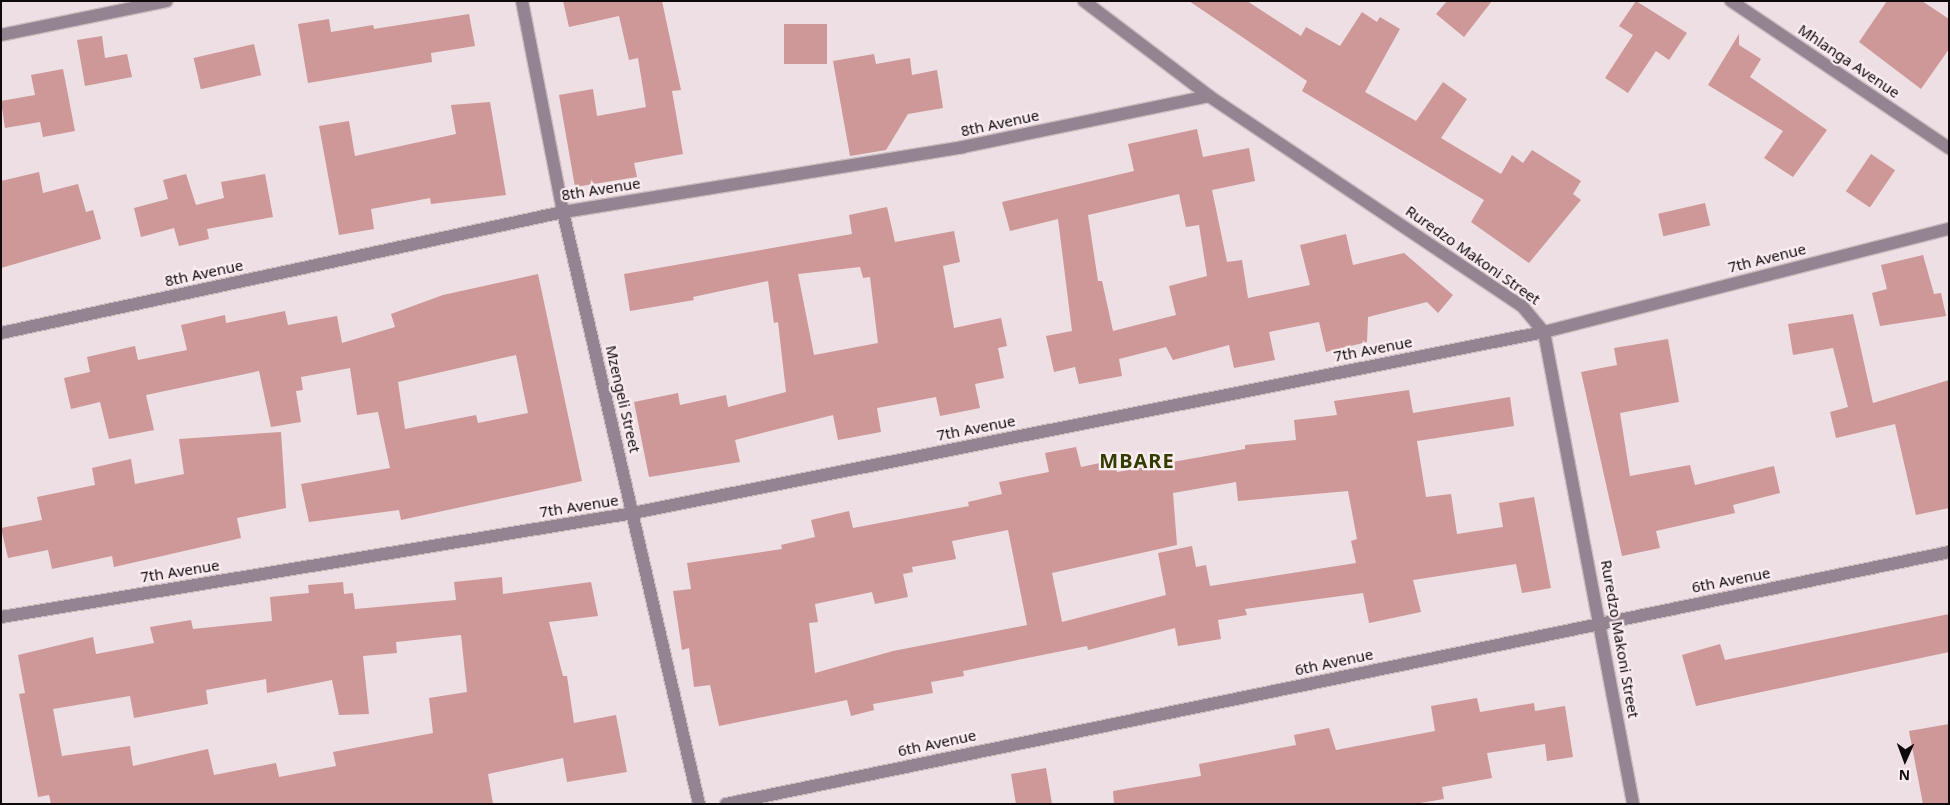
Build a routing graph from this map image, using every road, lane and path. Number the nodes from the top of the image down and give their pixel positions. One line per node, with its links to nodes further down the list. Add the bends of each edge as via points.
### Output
1 (168, 1): 5 (street)
2 (522, 1): 8 (street, Mzengeli Street)
3 (1084, 1): 6 (street, Ruredzo Makoni Street)
4 (1731, 1): 7 (street, Mhlanga Avenue)
5 (1, 35)
6 (1209, 96): 8 (street, 8th Avenue, via 963,147); 10 (street, Ruredzo Makoni Street, via 1522,306)
7 (1949, 148)
8 (562, 212): 11 (street, 8th Avenue); 12 (street, Mzengeli Street)
9 (1949, 229): 10 (street, 7th Avenue)
10 (1544, 332): 12 (street, 7th Avenue); 15 (street, Ruredzo Makoni Street)
11 (1, 333)
12 (633, 513): 14 (street, 7th Avenue); 16 (street, Mzengeli Street)
13 (1949, 552): 15 (street, 6th Avenue)
14 (1, 617)
15 (1601, 623): 17 (street, 6th Avenue); 18 (street, Ruredzo Makoni Street)
16 (699, 804)
17 (726, 804)
18 (1632, 804)

